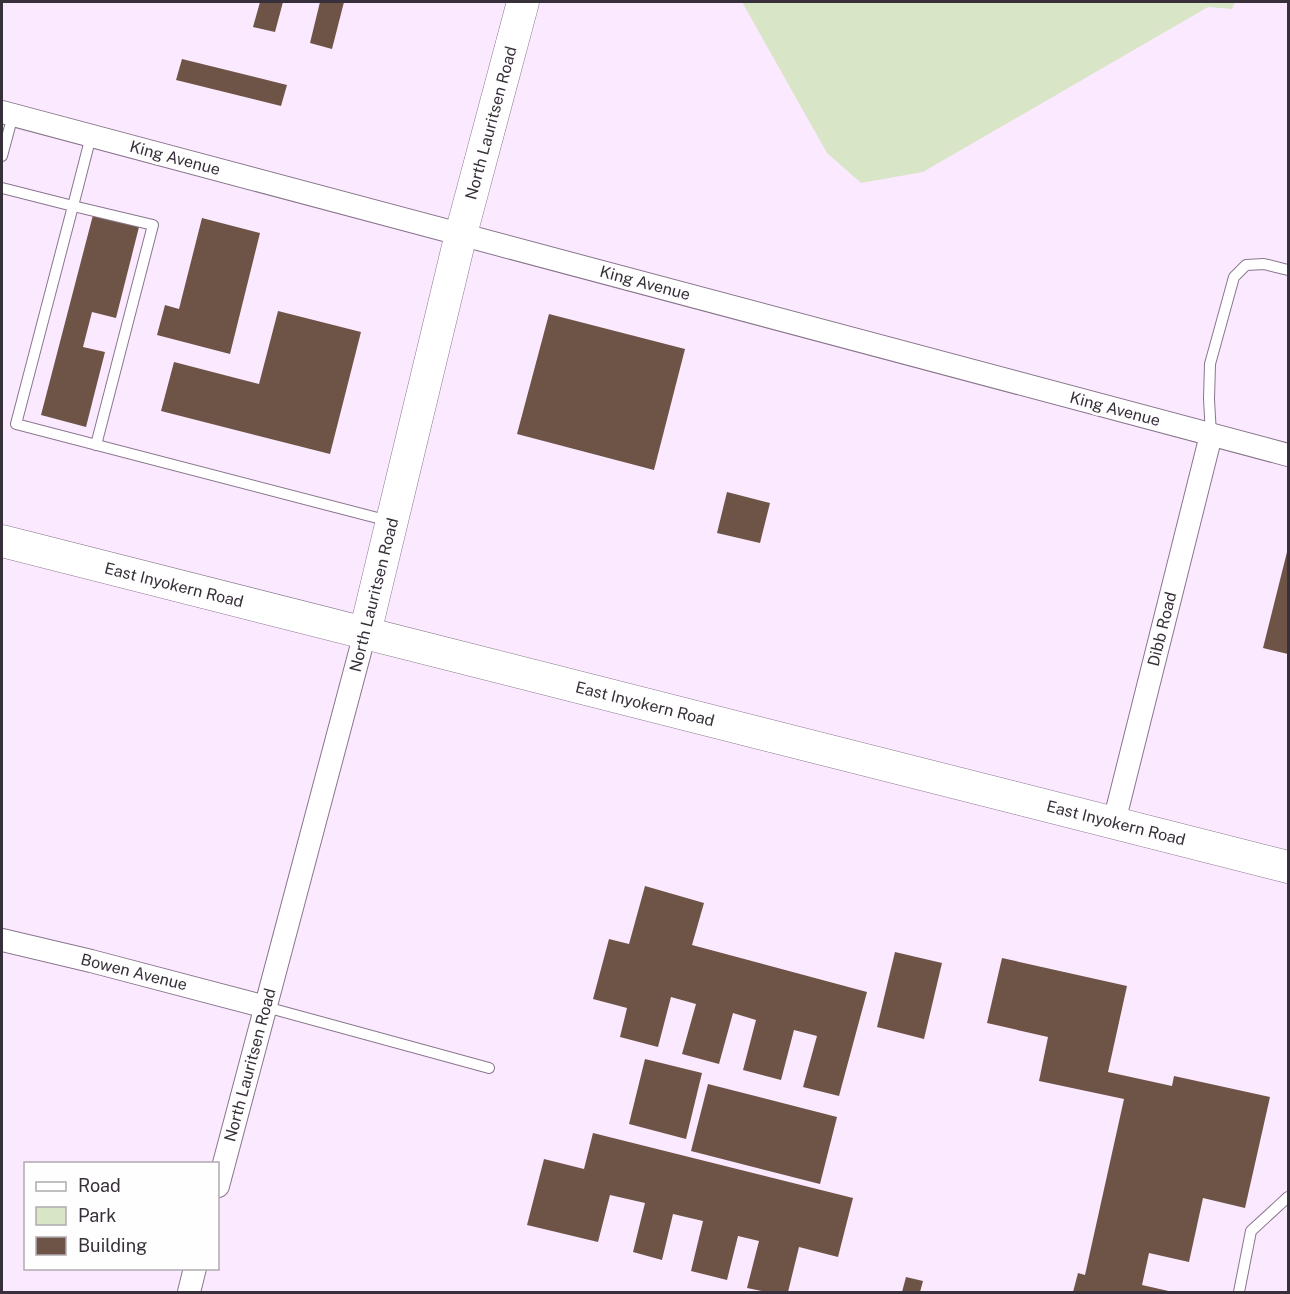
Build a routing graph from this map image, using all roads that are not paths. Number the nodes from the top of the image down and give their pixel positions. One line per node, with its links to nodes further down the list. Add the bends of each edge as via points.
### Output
1 (523, 2): 7 (street, North Lauritsen Road)
2 (7, 113): 3 (street, King Avenue); 4 (lane)
3 (91, 136): 6 (lane); 7 (street, King Avenue)
4 (2, 156)
5 (2, 188): 6 (lane)
6 (73, 206): 10 (lane, via 16,424); 10 (lane, via 153,225)
7 (461, 234): 9 (street, King Avenue); 12 (street, North Lauritsen Road)
8 (1288, 270): 9 (lane, via 1264,264 1246,265 1234,278 1210,364)
9 (1211, 435): 11 (street, King Avenue); 15 (street, Dibb Road)
10 (96, 445): 12 (lane)
11 (1288, 455)
12 (392, 521): 14 (street, North Lauritsen Road)
13 (2, 542): 14 (street, East Inyokern Road)
14 (365, 633): 15 (street, East Inyokern Road); 18 (street, North Lauritsen Road)
15 (1114, 822): 16 (street, East Inyokern Road)
16 (1288, 867)
17 (2, 940): 18 (street, Bowen Avenue)
18 (266, 1007): 19 (lane); 20 (street, North Lauritsen Road)
19 (489, 1068)
20 (219, 1182)
21 (1288, 1197): 24 (lane, via 1251,1231)
22 (195, 1270): 23 (street)
23 (189, 1293)
24 (1239, 1293)

